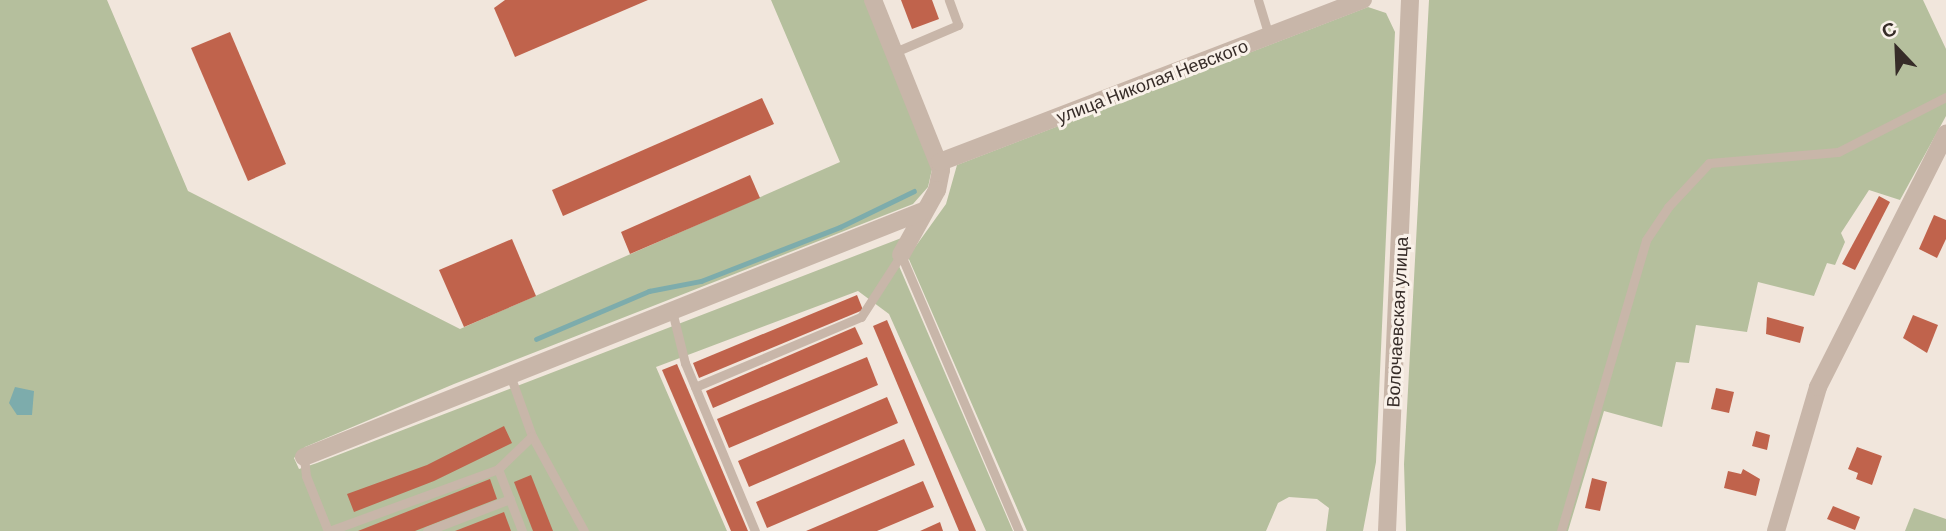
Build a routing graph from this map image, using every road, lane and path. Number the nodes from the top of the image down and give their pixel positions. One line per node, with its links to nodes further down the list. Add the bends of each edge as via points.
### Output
1 (873, 0): 7 (street)
2 (948, 0): 7 (lane, via 958,26)
3 (1258, 0): 6 (lane)
4 (1363, 0): 6 (street, улица Николая Невского)
5 (1410, 0): 26 (street, Волочаевская улица)
6 (1269, 36): 10 (street, улица Николая Невского)
7 (895, 52): 10 (street)
8 (1946, 97): 27 (lane, via 1838,152 1709,163 1668,207 1646,240)
9 (1946, 136): 28 (street, via 1818,387)
10 (940, 162): 11 (street, via 940,181)
11 (923, 211): 12 (street); 13 (street)
12 (901, 255): 15 (lane, via 861,317); 25 (lane)
13 (672, 309): 14 (street); 15 (lane)
14 (509, 374): 16 (lane); 17 (street)
15 (695, 387): 24 (lane)
16 (532, 436): 18 (lane); 23 (lane)
17 (304, 457): 20 (lane, via 306,475)
18 (498, 469): 19 (lane); 20 (lane)
19 (510, 499): 21 (lane); 22 (lane)
20 (329, 531)
21 (428, 531)
22 (522, 531)
23 (584, 531)
24 (755, 531)
25 (1019, 531)
26 (1387, 531)
27 (1561, 531)
28 (1776, 531)

